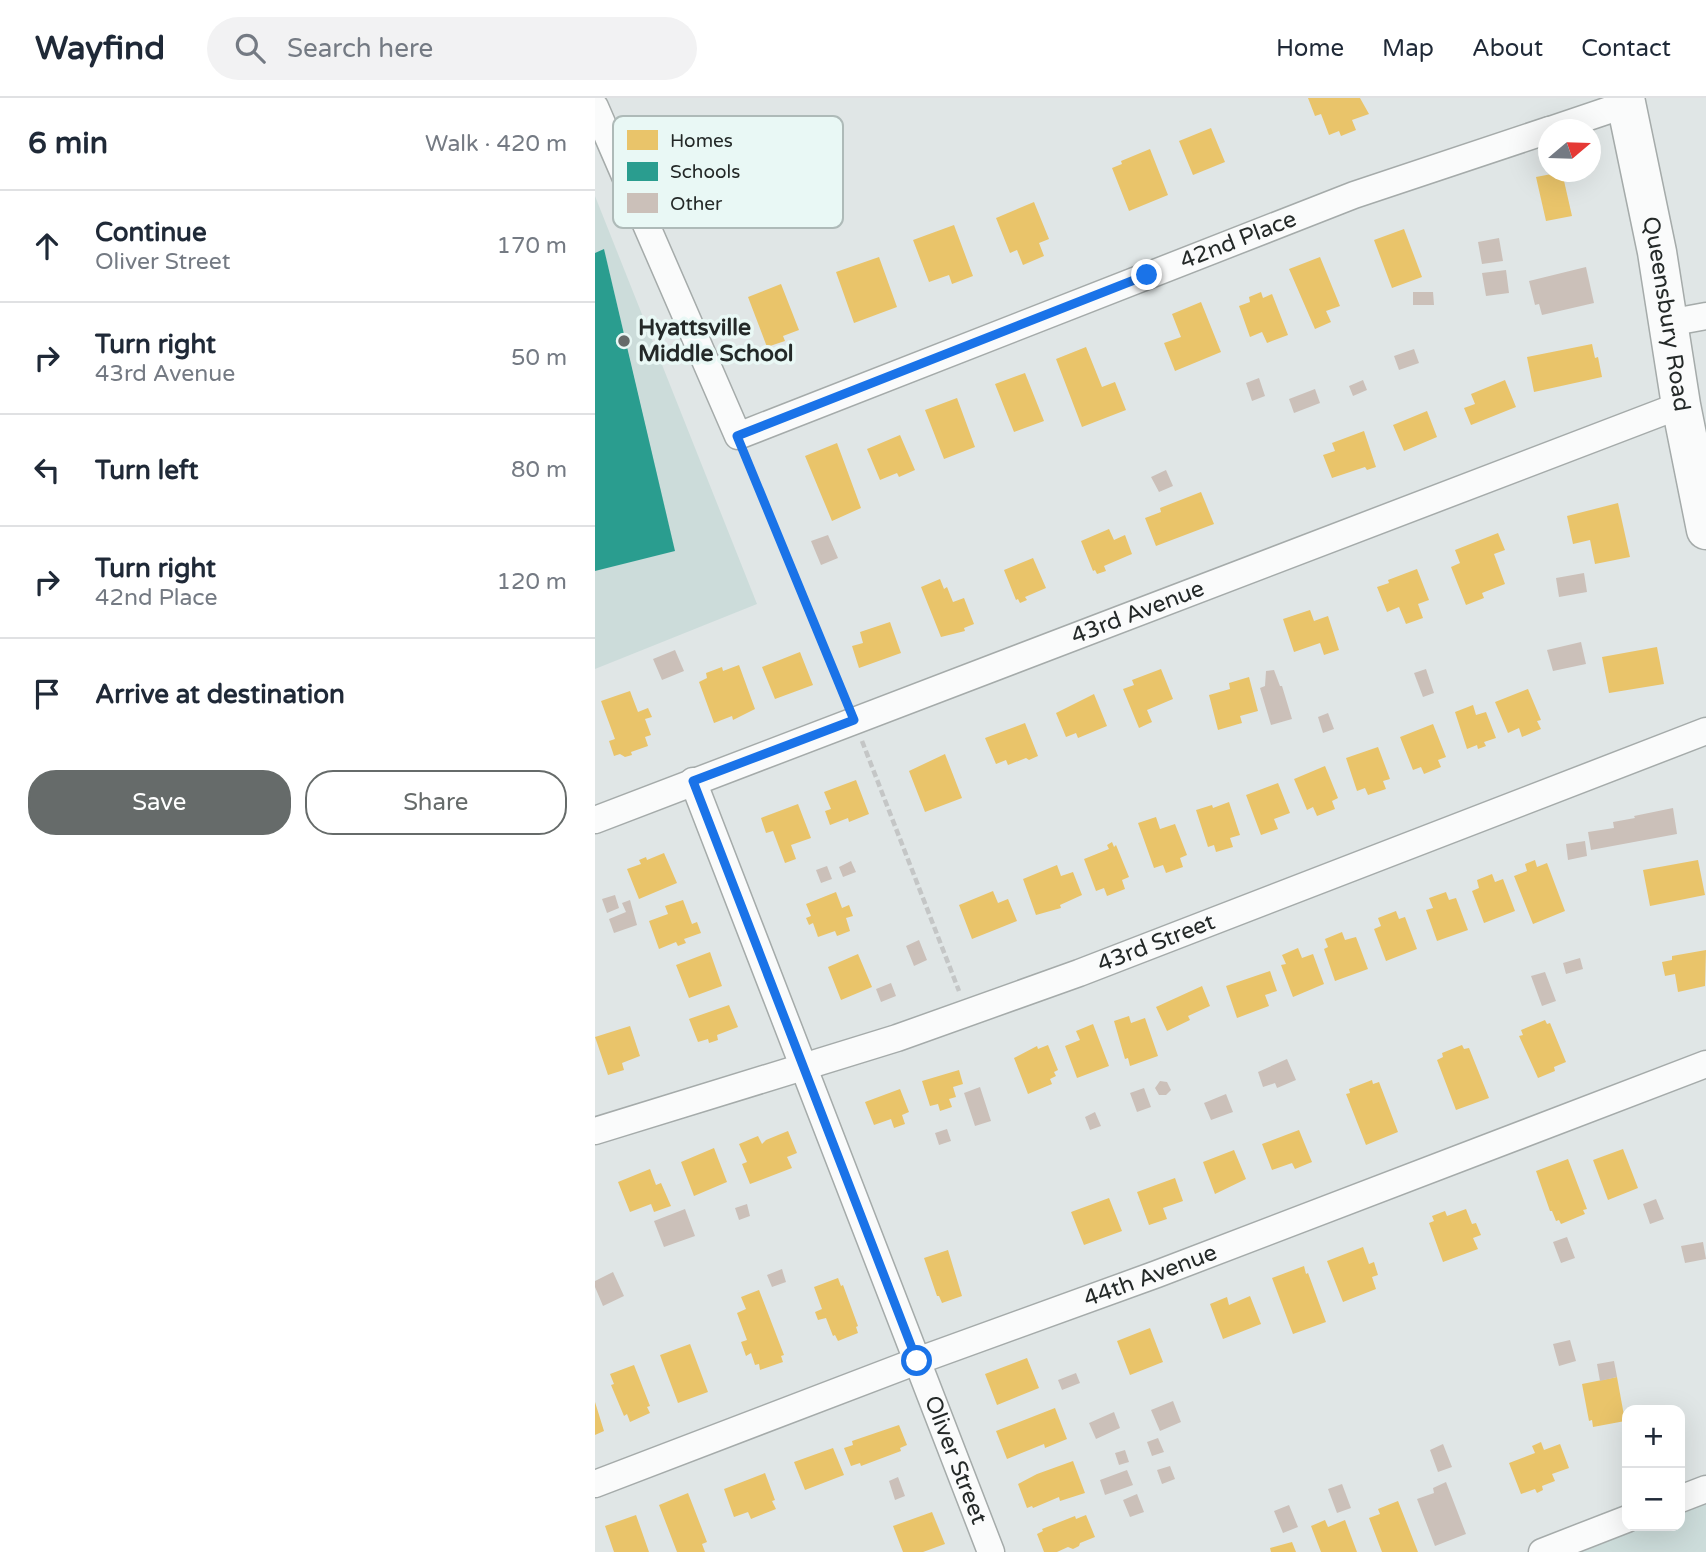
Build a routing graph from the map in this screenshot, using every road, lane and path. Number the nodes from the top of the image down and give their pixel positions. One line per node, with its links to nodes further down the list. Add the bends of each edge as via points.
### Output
1 (1626, 101): 3 (street, 42nd Place); 8 (street, Queensbury Road)
2 (595, 107): 5 (street)
3 (1578, 119)
4 (1538, 134): 10 (street, 42nd Place, via 1354,195)
5 (613, 149)
6 (647, 228): 10 (street)
7 (1706, 316): 8 (street)
8 (1668, 323): 9 (street, Queensbury Road)
9 (1681, 405): 11 (street, Queensbury Road); 12 (street, 43rd Avenue)
10 (737, 436): 12 (path)
11 (1706, 530)
12 (854, 720): 14 (street, 43rd Avenue); 16 (path)
13 (1706, 731): 16 (street, 43rd Street)
14 (693, 781): 15 (street, 43rd Avenue); 18 (street, Oliver Street)
15 (595, 820)
16 (967, 1013): 18 (street, 43rd Street)
17 (1706, 1064): 20 (street, 44th Avenue)
18 (803, 1066): 19 (street, 43rd Street); 20 (street, Oliver Street)
19 (595, 1131)
20 (917, 1361): 21 (street, 44th Avenue); 25 (street, Oliver Street)
21 (595, 1484)
22 (1706, 1489): 23 (street)
23 (1685, 1497)
24 (1622, 1521): 26 (street)
25 (992, 1552)
26 (1542, 1552)

